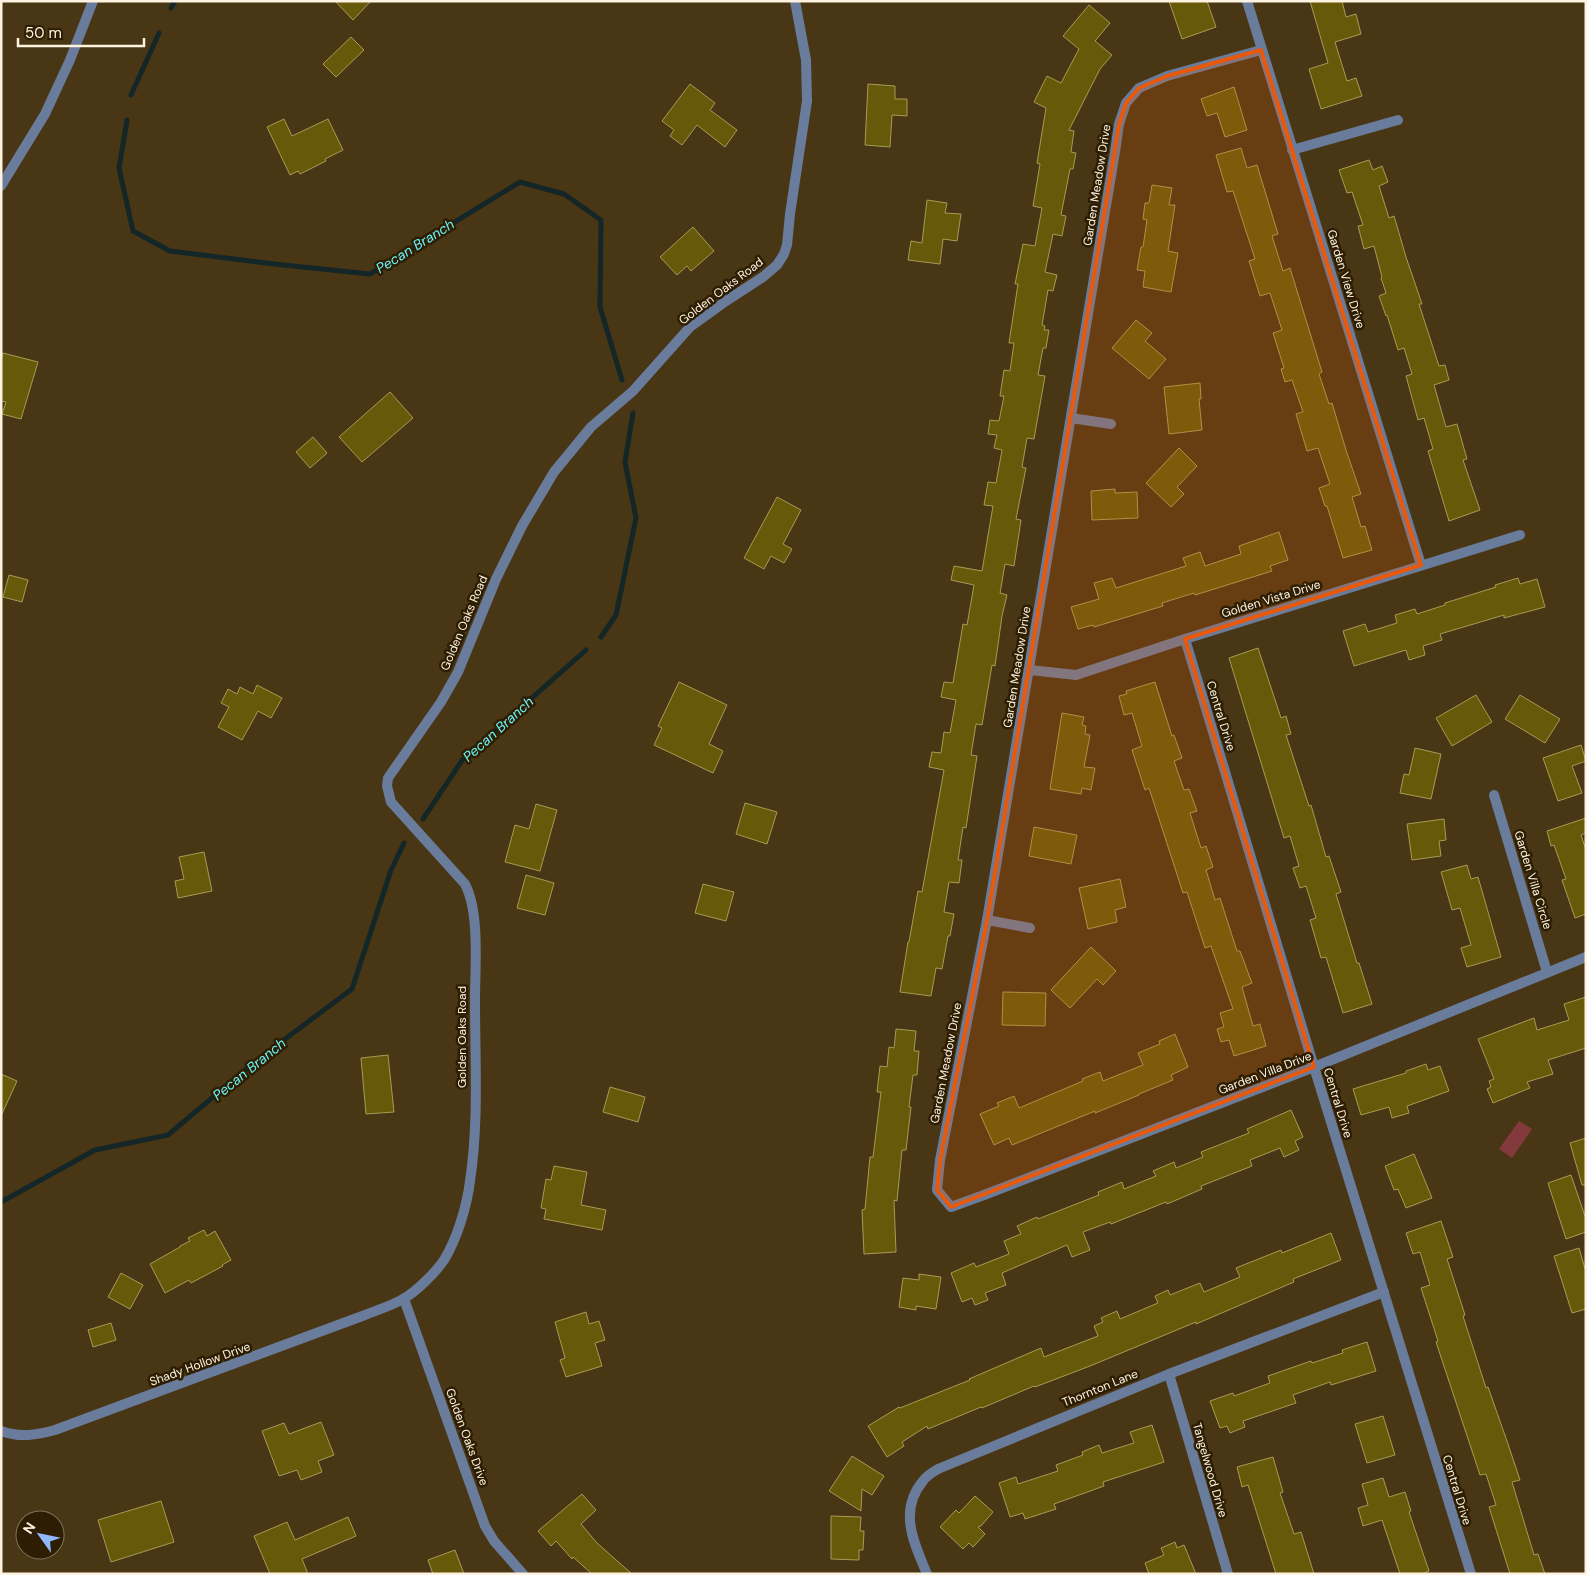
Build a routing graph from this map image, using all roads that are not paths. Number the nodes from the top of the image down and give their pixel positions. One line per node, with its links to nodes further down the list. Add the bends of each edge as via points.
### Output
1 (93, 1): 7 (street, via 45,114)
2 (795, 1): 22 (street, Golden Oaks Road, via 806,60 807,101 784,254 763,277 690,327 633,391 591,427 554,472 496,579 458,672 388,778 390,802 465,884 475,918 474,1143 470,1182 458,1231 444,1260)
3 (1247, 1): 4 (street, Garden View Drive)
4 (1262, 50): 6 (street, Garden View Drive); 8 (street, Garden Meadow Drive, via 1153,81 1138,88 1126,103 1118,124)
5 (1398, 120): 6 (street)
6 (1292, 150): 11 (street, Garden View Drive)
7 (1, 186)
8 (1071, 418): 9 (street); 13 (street, Garden Meadow Drive)
9 (1111, 424)
10 (1520, 535): 11 (street, Golden Vista Drive)
11 (1422, 565): 12 (street, Golden Vista Drive)
12 (1185, 639): 13 (street, Golden Vista Drive, via 1076,675); 19 (street, Central Drive)
13 (1030, 670): 15 (street, Garden Meadow Drive)
14 (1494, 795): 18 (street, Garden Villa Circle)
15 (988, 920): 16 (street); 20 (street, Garden Meadow Drive, via 940,1160 937,1190)
16 (1030, 928)
17 (1586, 957): 18 (street, Garden Villa Drive)
18 (1548, 972): 19 (street, Garden Villa Drive)
19 (1314, 1067): 20 (street, Garden Villa Drive); 21 (street, Central Drive)
20 (951, 1207)
21 (1384, 1292): 23 (street, Thornton Lane); 28 (street, Central Drive)
22 (404, 1299): 24 (street, Shady Hollow Drive, via 55,1430 33,1436); 25 (street, Golden Oaks Drive, via 485,1526)
23 (1169, 1374): 26 (street, Thornton Lane, via 938,1468 923,1480 911,1501 909,1526); 27 (street, Tangelwood Drive)
24 (1, 1431)
25 (523, 1574)
26 (927, 1574)
27 (1228, 1574)
28 (1471, 1574)

